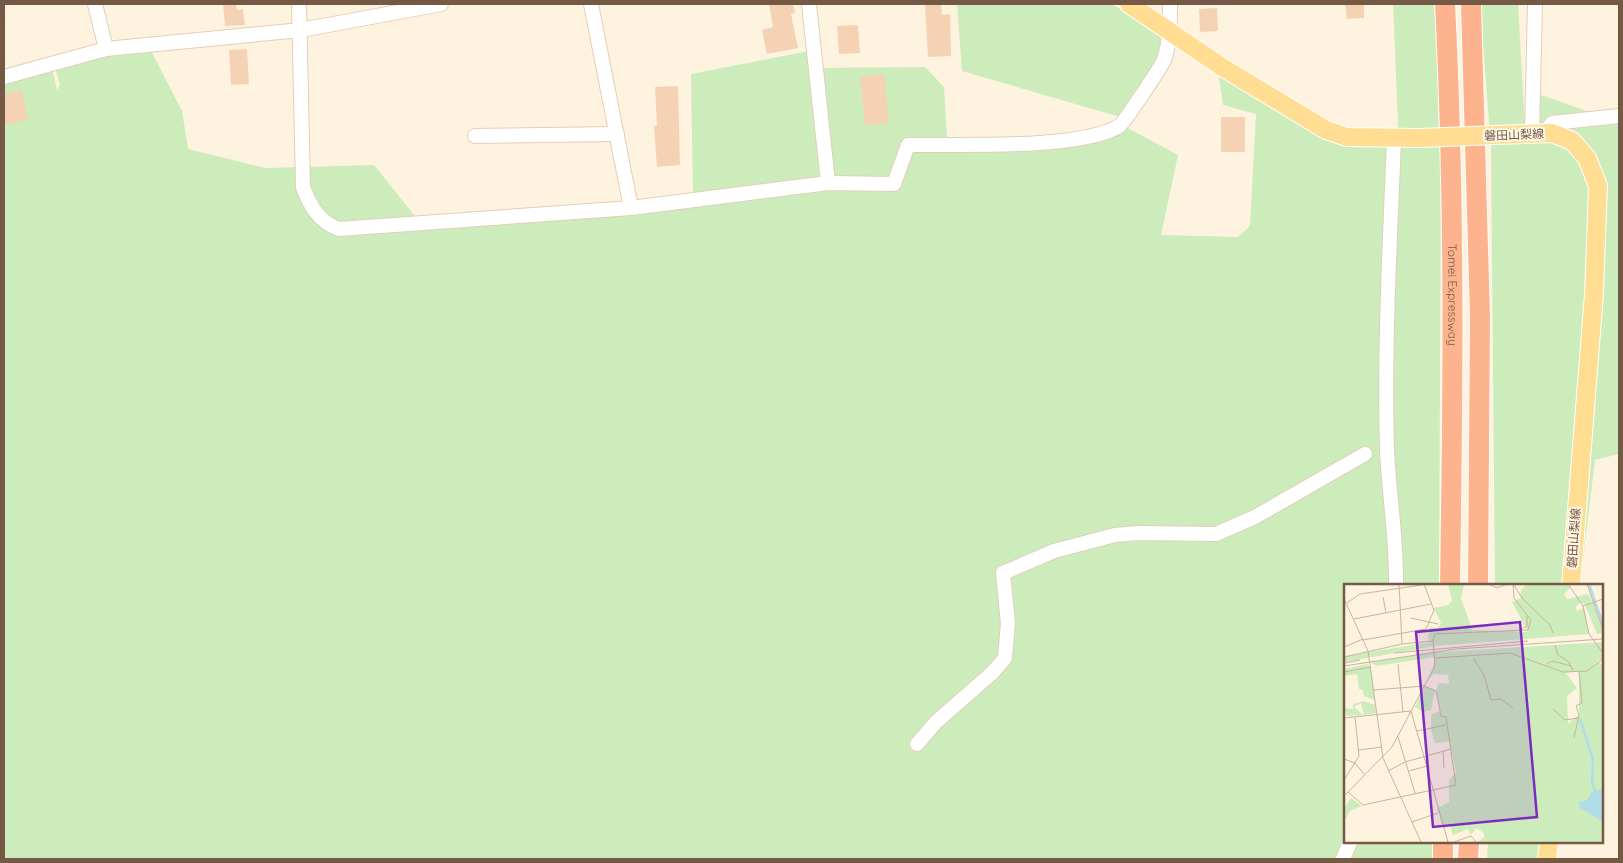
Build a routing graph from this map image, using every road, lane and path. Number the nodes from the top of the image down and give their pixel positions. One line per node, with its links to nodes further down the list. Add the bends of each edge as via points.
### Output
1 (95, 4): 13 (street)
2 (299, 4): 11 (street)
3 (441, 4): 11 (street)
4 (591, 4): 17 (street)
5 (809, 4): 20 (street)
6 (1129, 4): 12 (main road, 磐田山梨線)
7 (1170, 4): 12 (street)
8 (1445, 4): 24 (highway, Tomei Expressway, via 1454,317)
9 (1471, 4): 25 (highway, via 1480,317)
10 (1535, 4): 16 (street)
11 (301, 30): 13 (street); 21 (street, via 303,187 310,204 325,224 339,229)
12 (1169, 30): 19 (main road, 磐田山梨線, via 1326,130 1347,137); 20 (street, via 1164,61 1120,126 1094,135 1059,141 908,144 894,184)
13 (106, 49): 14 (street)
14 (4, 77)
15 (1619, 116): 16 (street, via 1552,123)
16 (1539, 133): 19 (main road, 磐田山梨線, bridge); 26 (main road, 磐田山梨線, via 1552,133 1572,140 1587,158 1598,186 1594,294)
17 (617, 134): 18 (street); 21 (street)
18 (475, 136)
19 (1394, 139): 23 (street, via 1386,367 1387,451)
20 (828, 182): 21 (street)
21 (631, 208)
22 (1365, 454): 27 (street, via 1255,517 1216,534 1115,534 1054,551 1003,573 1008,623 1005,658 936,722)
23 (1396, 584)
24 (1450, 584)
25 (1478, 584)
26 (1571, 584)
27 (918, 744)
28 (1350, 843): 33 (street)
29 (1443, 843): 34 (highway)
30 (1469, 843): 35 (highway)
31 (1549, 843): 36 (main road)
32 (1556, 843): 37 (main road)
33 (1343, 859)
34 (1443, 859)
35 (1468, 859)
36 (1547, 859)
37 (1558, 859)

